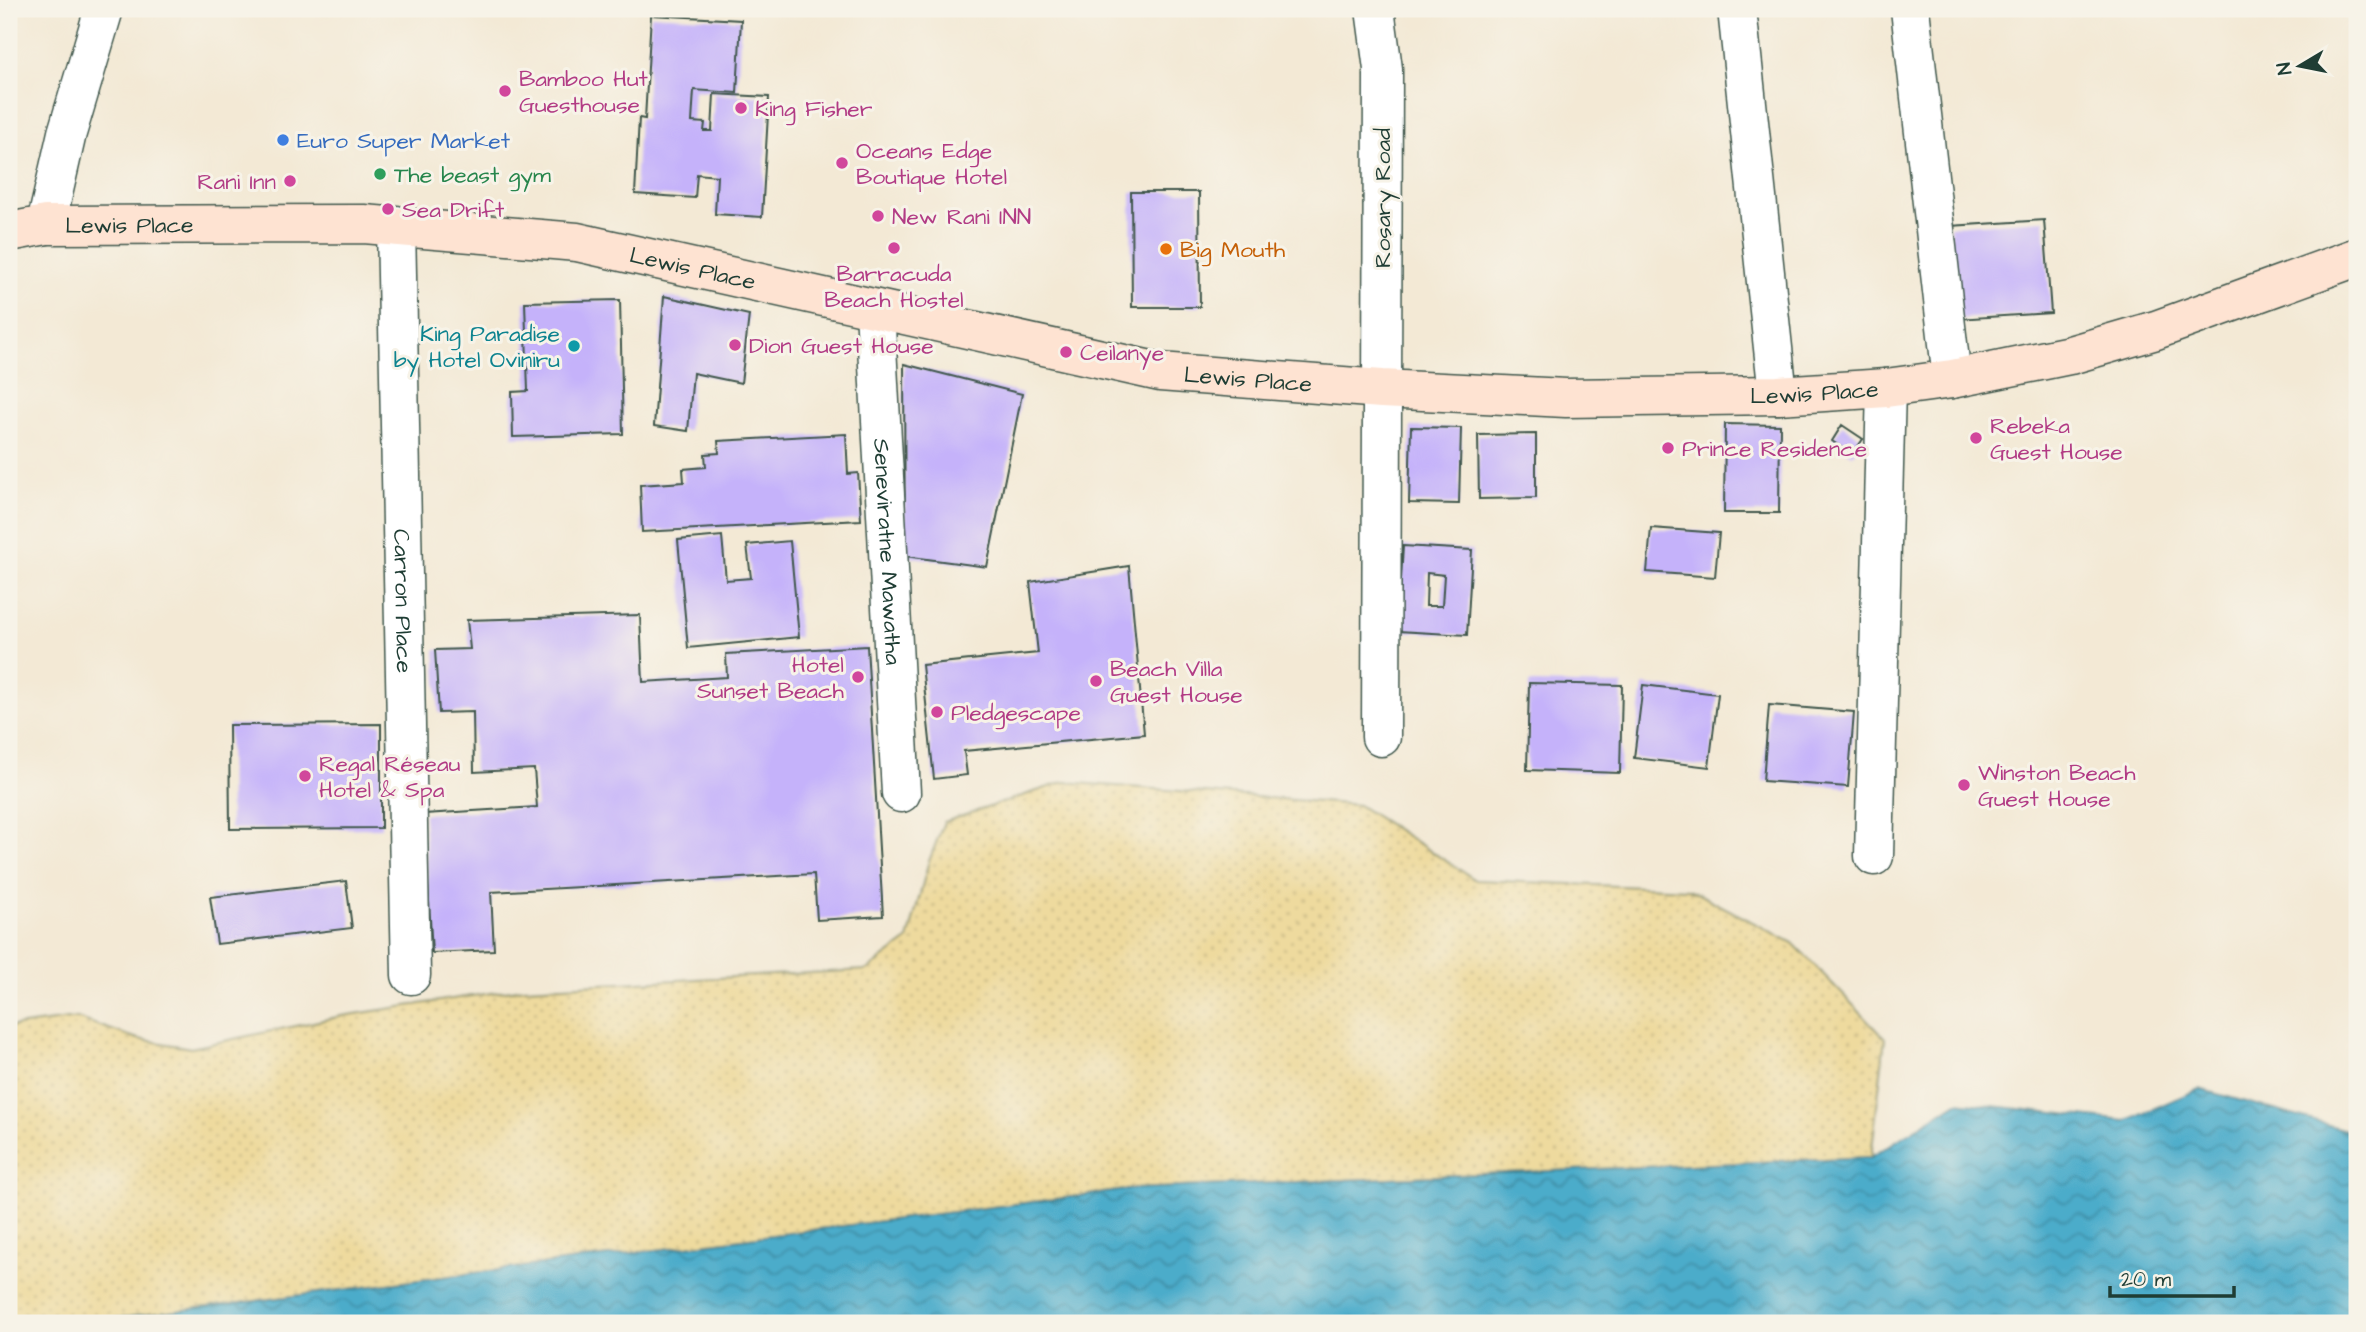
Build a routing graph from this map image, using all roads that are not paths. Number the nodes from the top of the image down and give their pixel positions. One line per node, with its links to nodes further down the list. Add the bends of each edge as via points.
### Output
1 (104, 9): 5 (street, via 67,133)
2 (1375, 9): 12 (street, Rosary Road, via 1382,69)
3 (1737, 9): 13 (street)
4 (1910, 9): 10 (street)
5 (46, 225): 6 (street, Lewis Place); 7 (street, Lewis Place)
6 (396, 225): 9 (street, Lewis Place, via 577,242); 17 (street, Carron Place)
7 (9, 232)
8 (2357, 257): 10 (street, Lewis Place, via 2156,330 2070,355)
9 (874, 309): 12 (street, Lewis Place, via 1160,372); 15 (street, Seneviratne Mawatha)
10 (1952, 379): 11 (street, Lewis Place)
11 (1886, 388): 13 (street, Lewis Place); 16 (street)
12 (1382, 389): 13 (street, Lewis Place, via 1566,398); 14 (street, Rosary Road)
13 (1778, 395)
14 (1381, 737)
15 (901, 793)
16 (1874, 856)
17 (411, 975)

